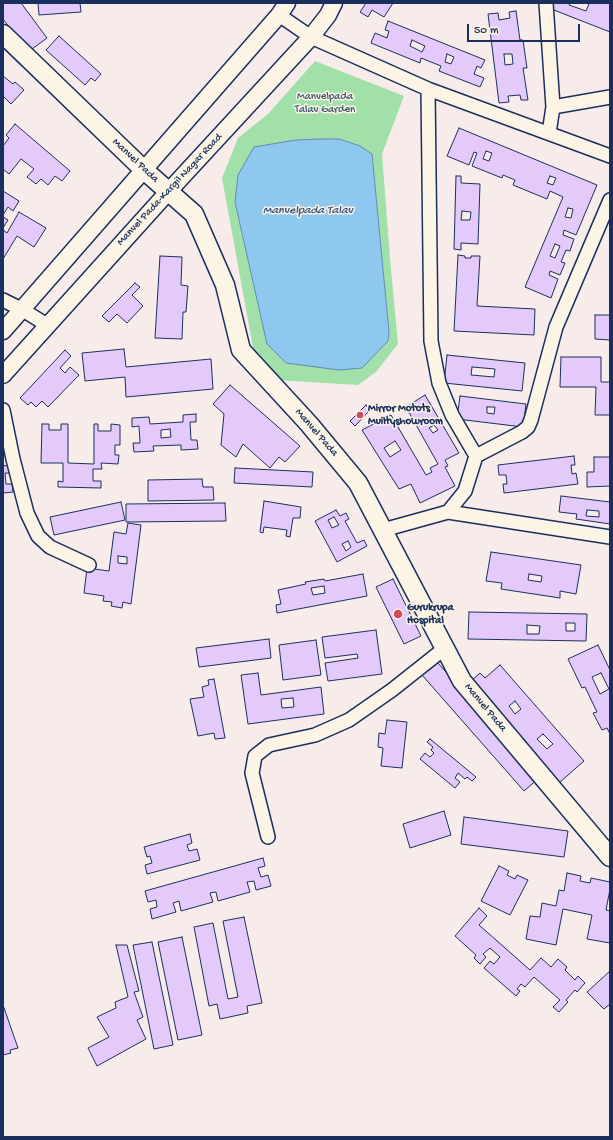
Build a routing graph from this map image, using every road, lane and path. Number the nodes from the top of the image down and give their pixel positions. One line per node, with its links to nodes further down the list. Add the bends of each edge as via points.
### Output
1 (334, 3): 5 (street, Manvel Pada-Kargil Nagar Road)
2 (546, 3): 8 (street)
3 (283, 9): 5 (street); 11 (street)
4 (3, 34): 11 (main road, Manvel Pada)
5 (311, 37): 6 (street); 12 (street, Manvel Pada-Kargil Nagar Road)
6 (428, 89): 9 (street); 20 (street, via 431,341 439,383 452,415)
7 (610, 97): 8 (street)
8 (554, 107): 9 (street)
9 (549, 133): 10 (street)
10 (610, 156)
11 (144, 170): 12 (main road, Manvel Pada); 15 (street)
12 (168, 192): 16 (street, Manvel Pada-Kargil Nagar Road); 22 (main road, Manvel Pada, via 194,214 225,285 241,350 310,424 358,483)
13 (610, 200): 20 (street, via 556,326 528,427)
14 (3, 300): 15 (street)
15 (23, 310): 16 (street); 17 (street)
16 (47, 325): 18 (street, Manvel Pada-Kargil Nagar Road)
17 (3, 331)
18 (3, 375)
19 (3, 410): 24 (street, via 27,513 38,536 50,547)
20 (476, 456): 21 (street, via 465,491)
21 (448, 512): 22 (street); 23 (street)
22 (383, 530): 25 (main road, Manvel Pada)
23 (610, 537)
24 (89, 565)
25 (445, 648): 26 (street, via 349,720 315,735 268,745 255,756 252,773); 27 (main road, Manvel Pada, via 462,681)
26 (268, 837)
27 (610, 857)

